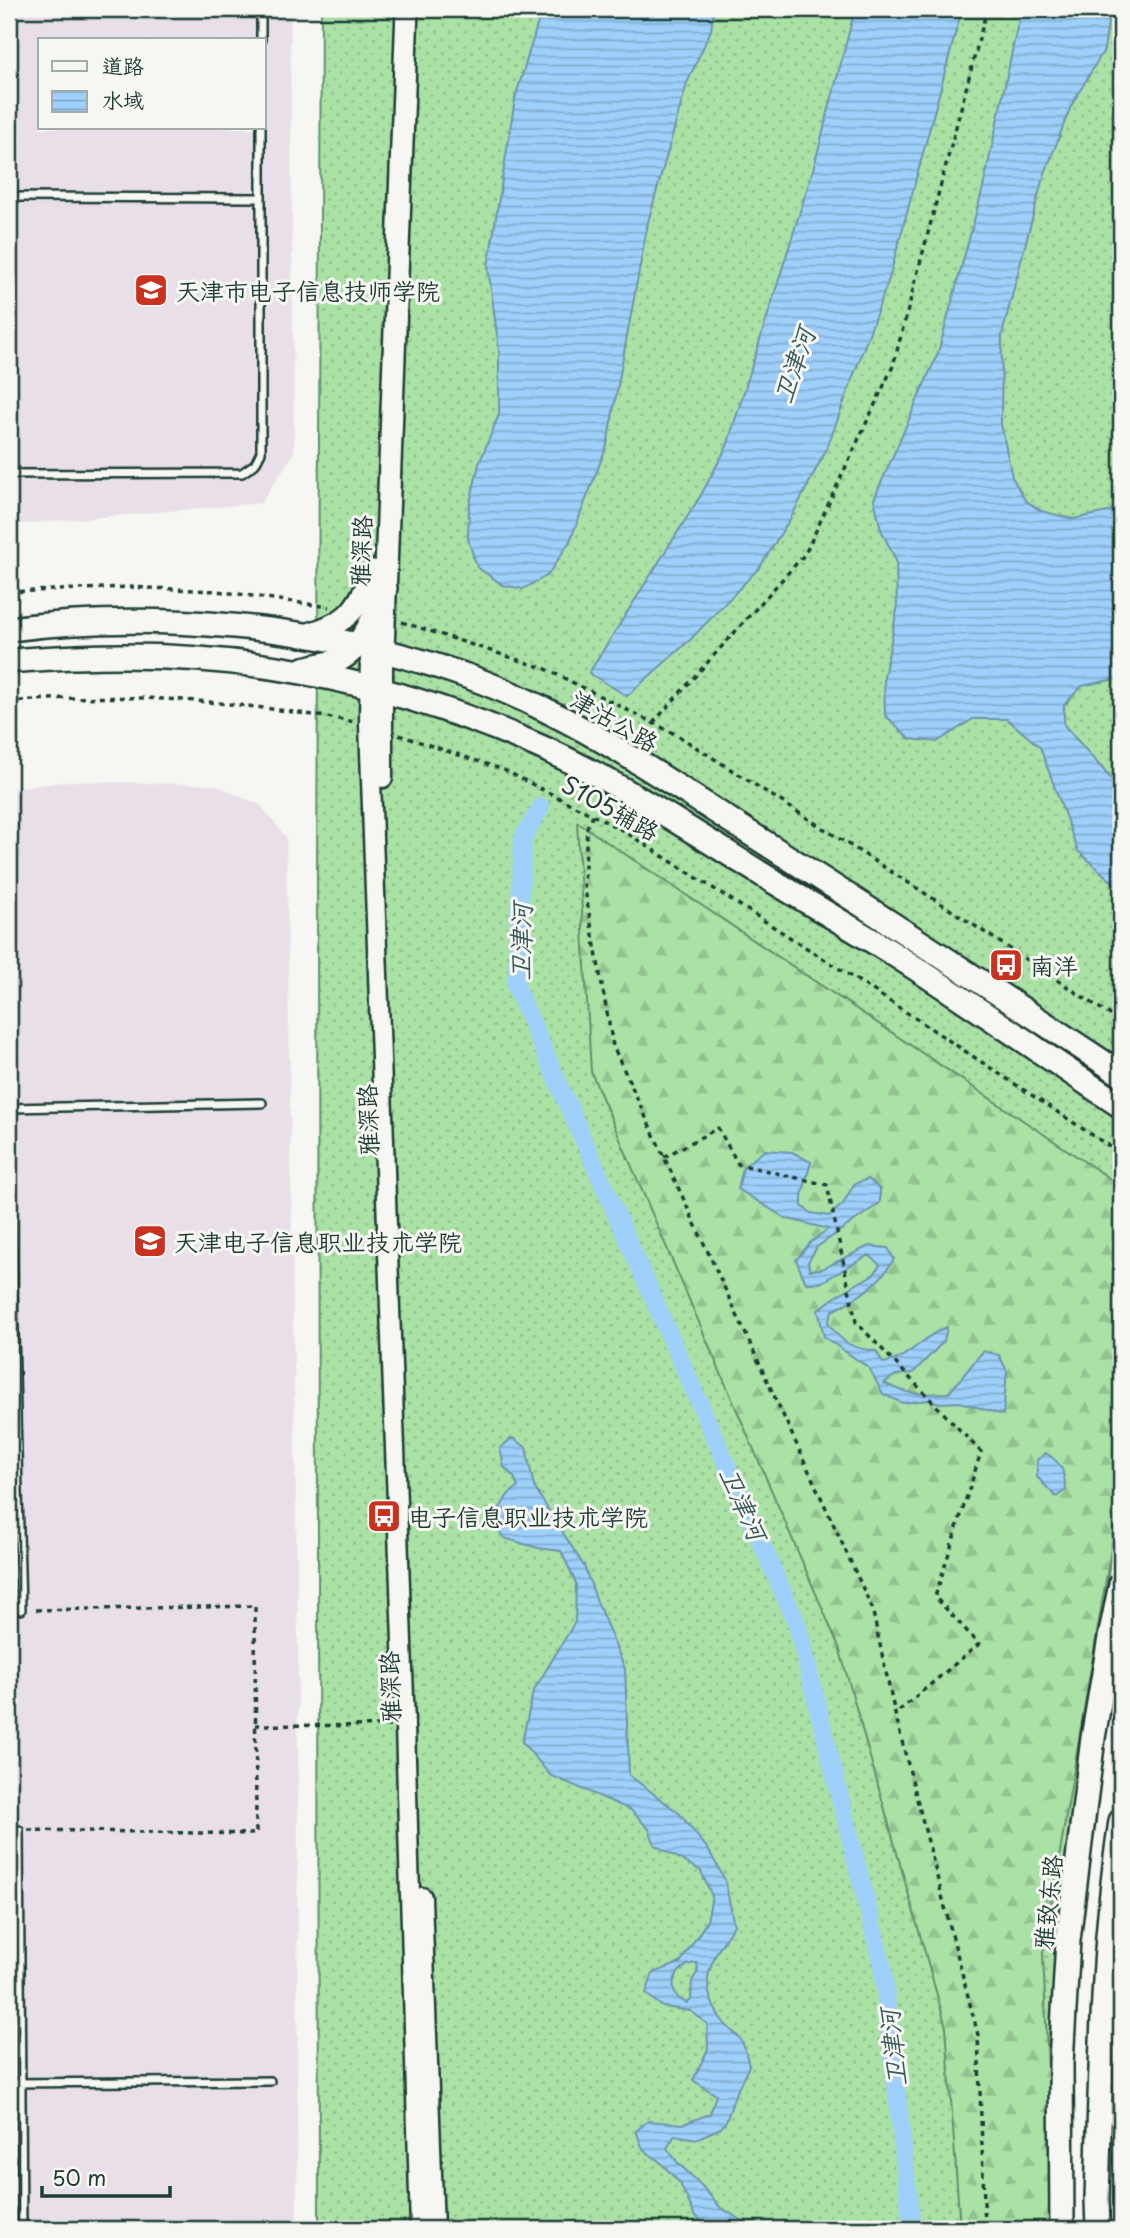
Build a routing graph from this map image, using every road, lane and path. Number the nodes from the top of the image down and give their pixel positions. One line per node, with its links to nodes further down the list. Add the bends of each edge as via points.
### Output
1 (261, 9): 5 (lane)
2 (393, 9): 10 (main road, 雅深路)
3 (407, 9): 10 (main road, 雅深路)
4 (987, 9): 18 (path, via 892,366 806,554)
5 (261, 38)
6 (261, 130): 8 (lane)
7 (9, 197): 8 (lane)
8 (261, 198): 9 (lane, via 261,452 256,464 242,473)
9 (9, 474)
10 (379, 579): 12 (main road, via 340,622); 13 (main road, 雅深路); 13 (main road)
11 (9, 629): 12 (main road, 津沽公路, via 129,621)
12 (302, 636): 13 (main road, 津沽公路)
13 (370, 647): 15 (main road); 16 (street, 雅深路); 21 (main road, 津沽公路, via 491,686 600,739)
14 (9, 662): 15 (main road, via 128,655)
15 (297, 670): 16 (main road)
16 (376, 688): 19 (street, 雅深路); 23 (main road, via 523,739 584,769 897,956)
17 (9, 702): 19 (path, S105辅路, via 127,696 207,700)
18 (653, 723)
19 (375, 727): 20 (path, S105辅路, via 504,770); 33 (street, 雅深路); 41 (street, 雅深路)
20 (593, 815): 26 (path, S105辅路, via 874,991); 27 (path, via 587,827 584,885 613,1046)
21 (1121, 1074)
22 (262, 1103): 24 (lane)
23 (1121, 1106)
24 (9, 1108)
25 (9, 1134): 28 (lane)
26 (1121, 1154)
27 (664, 1157): 31 (path, via 872,1608); 31 (path, via 718,1128 738,1164 827,1185 856,1322 981,1452 935,1597 979,1644)
28 (12, 1369): 30 (lane)
29 (1121, 1584): 43 (main road, 雅致东路, via 1093,1738 1068,1940 1061,2063)
30 (21, 1610): 32 (path, via 255,1606)
31 (895, 1714): 42 (path, via 978,2035)
32 (256, 1725): 33 (path); 35 (path, via 256,1834)
33 (405, 1726): 40 (street, 雅深路)
34 (1121, 1821): 44 (main road, via 1103,2004)
35 (19, 1830): 38 (lane)
36 (270, 2081): 38 (lane)
37 (9, 2083): 38 (lane)
38 (21, 2083): 39 (lane)
39 (22, 2229)
40 (420, 2229)
41 (434, 2229)
42 (985, 2229)
43 (1062, 2229)
44 (1098, 2229)

